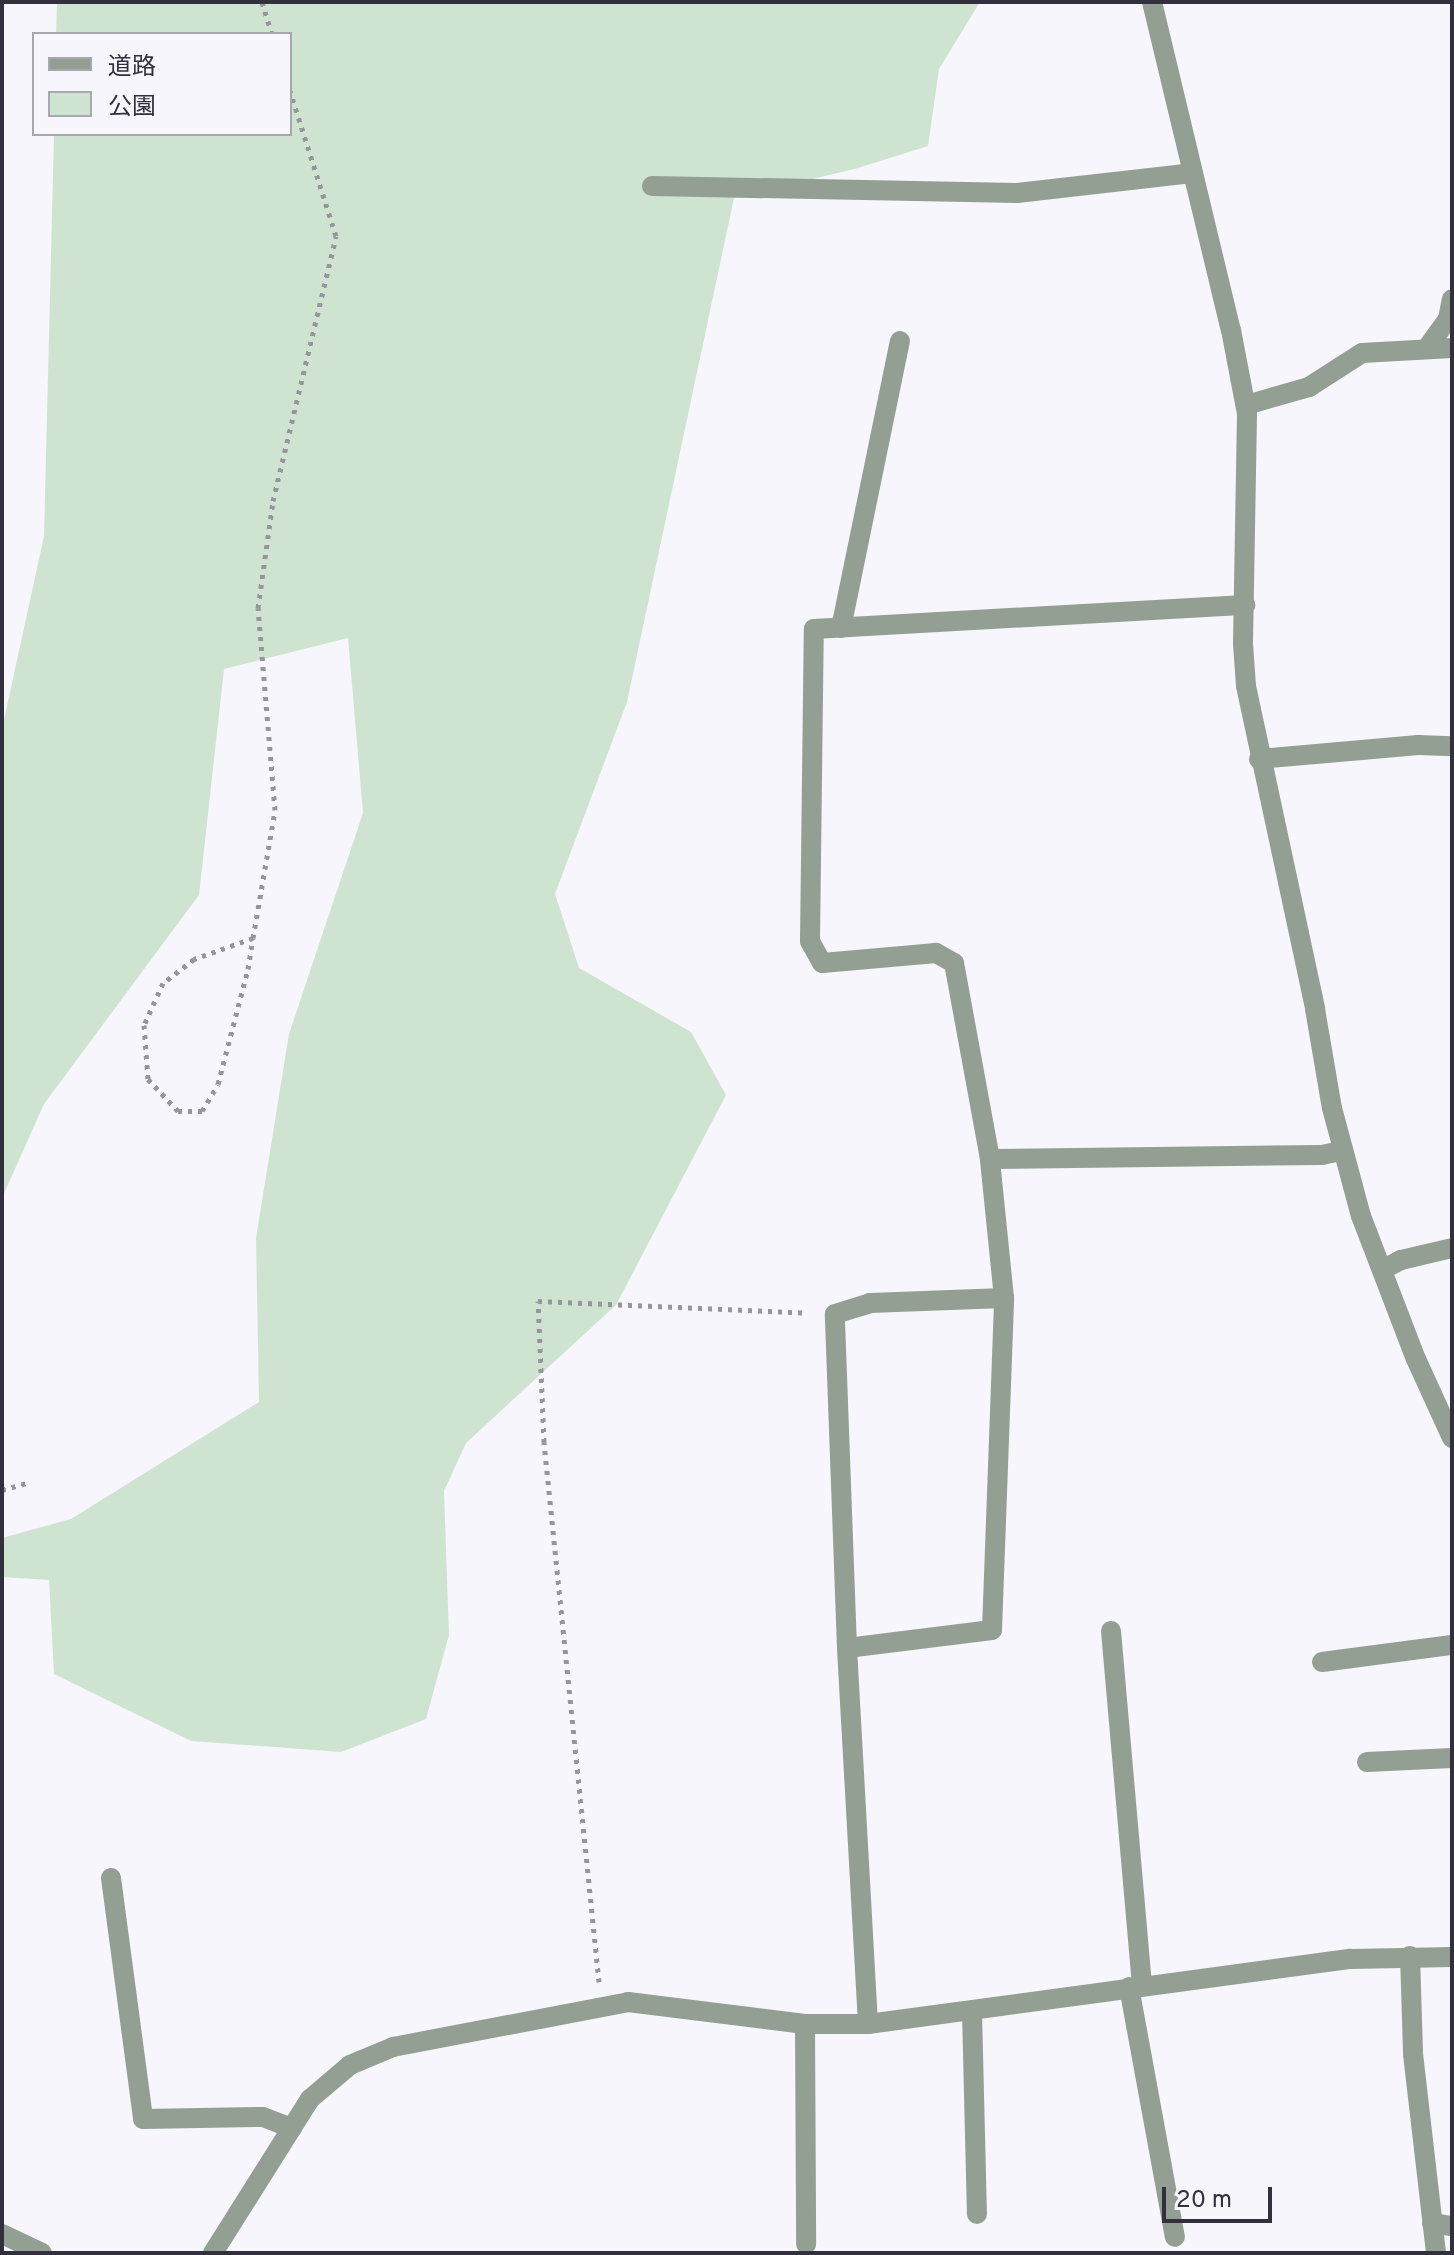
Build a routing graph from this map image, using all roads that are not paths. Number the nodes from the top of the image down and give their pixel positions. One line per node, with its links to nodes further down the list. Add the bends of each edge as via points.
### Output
1 (1152, 2): 2 (street)
2 (1192, 173): 3 (street, via 1017,193); 8 (street)
3 (652, 186)
4 (1452, 299): 6 (street, via 1448,319)
5 (900, 341): 10 (street)
6 (1427, 348): 7 (street); 8 (street, via 1362,353 1309,387)
7 (1452, 348)
8 (1246, 405): 9 (street)
9 (1245, 605): 10 (street); 12 (street, via 1246,686)
10 (841, 628): 14 (street, via 814,629 810,941 822,963 936,953 954,963)
11 (1452, 746): 12 (street)
12 (1259, 759): 13 (street)
13 (1341, 1151): 14 (street); 16 (street)
14 (990, 1159): 17 (street)
15 (1452, 1248): 16 (street)
16 (1382, 1270): 18 (street)
17 (1004, 1298): 21 (street, via 992,1630); 21 (street, via 870,1303 835,1314)
18 (1452, 1438)
19 (1111, 1631): 28 (street)
20 (1452, 1645): 22 (street)
21 (847, 1648): 31 (street)
22 (1322, 1662)
23 (1452, 1758): 24 (street)
24 (1367, 1762)
25 (111, 1878): 32 (street, via 143,2119 263,2117)
26 (1410, 1956): 27 (street); 28 (street); 34 (street, via 1413,2054)
27 (1452, 1957)
28 (1136, 1987): 29 (street); 36 (street)
29 (972, 2012): 31 (street); 33 (street)
30 (805, 2024): 31 (street); 32 (street, via 628,2002 393,2047 350,2065 310,2099); 37 (street)
31 (868, 2024)
32 (292, 2128): 39 (street)
33 (977, 2214)
34 (1442, 2224): 40 (street)
35 (2, 2234): 38 (street)
36 (1175, 2237)
37 (806, 2244)
38 (42, 2253)
39 (213, 2253)
40 (1436, 2253)

